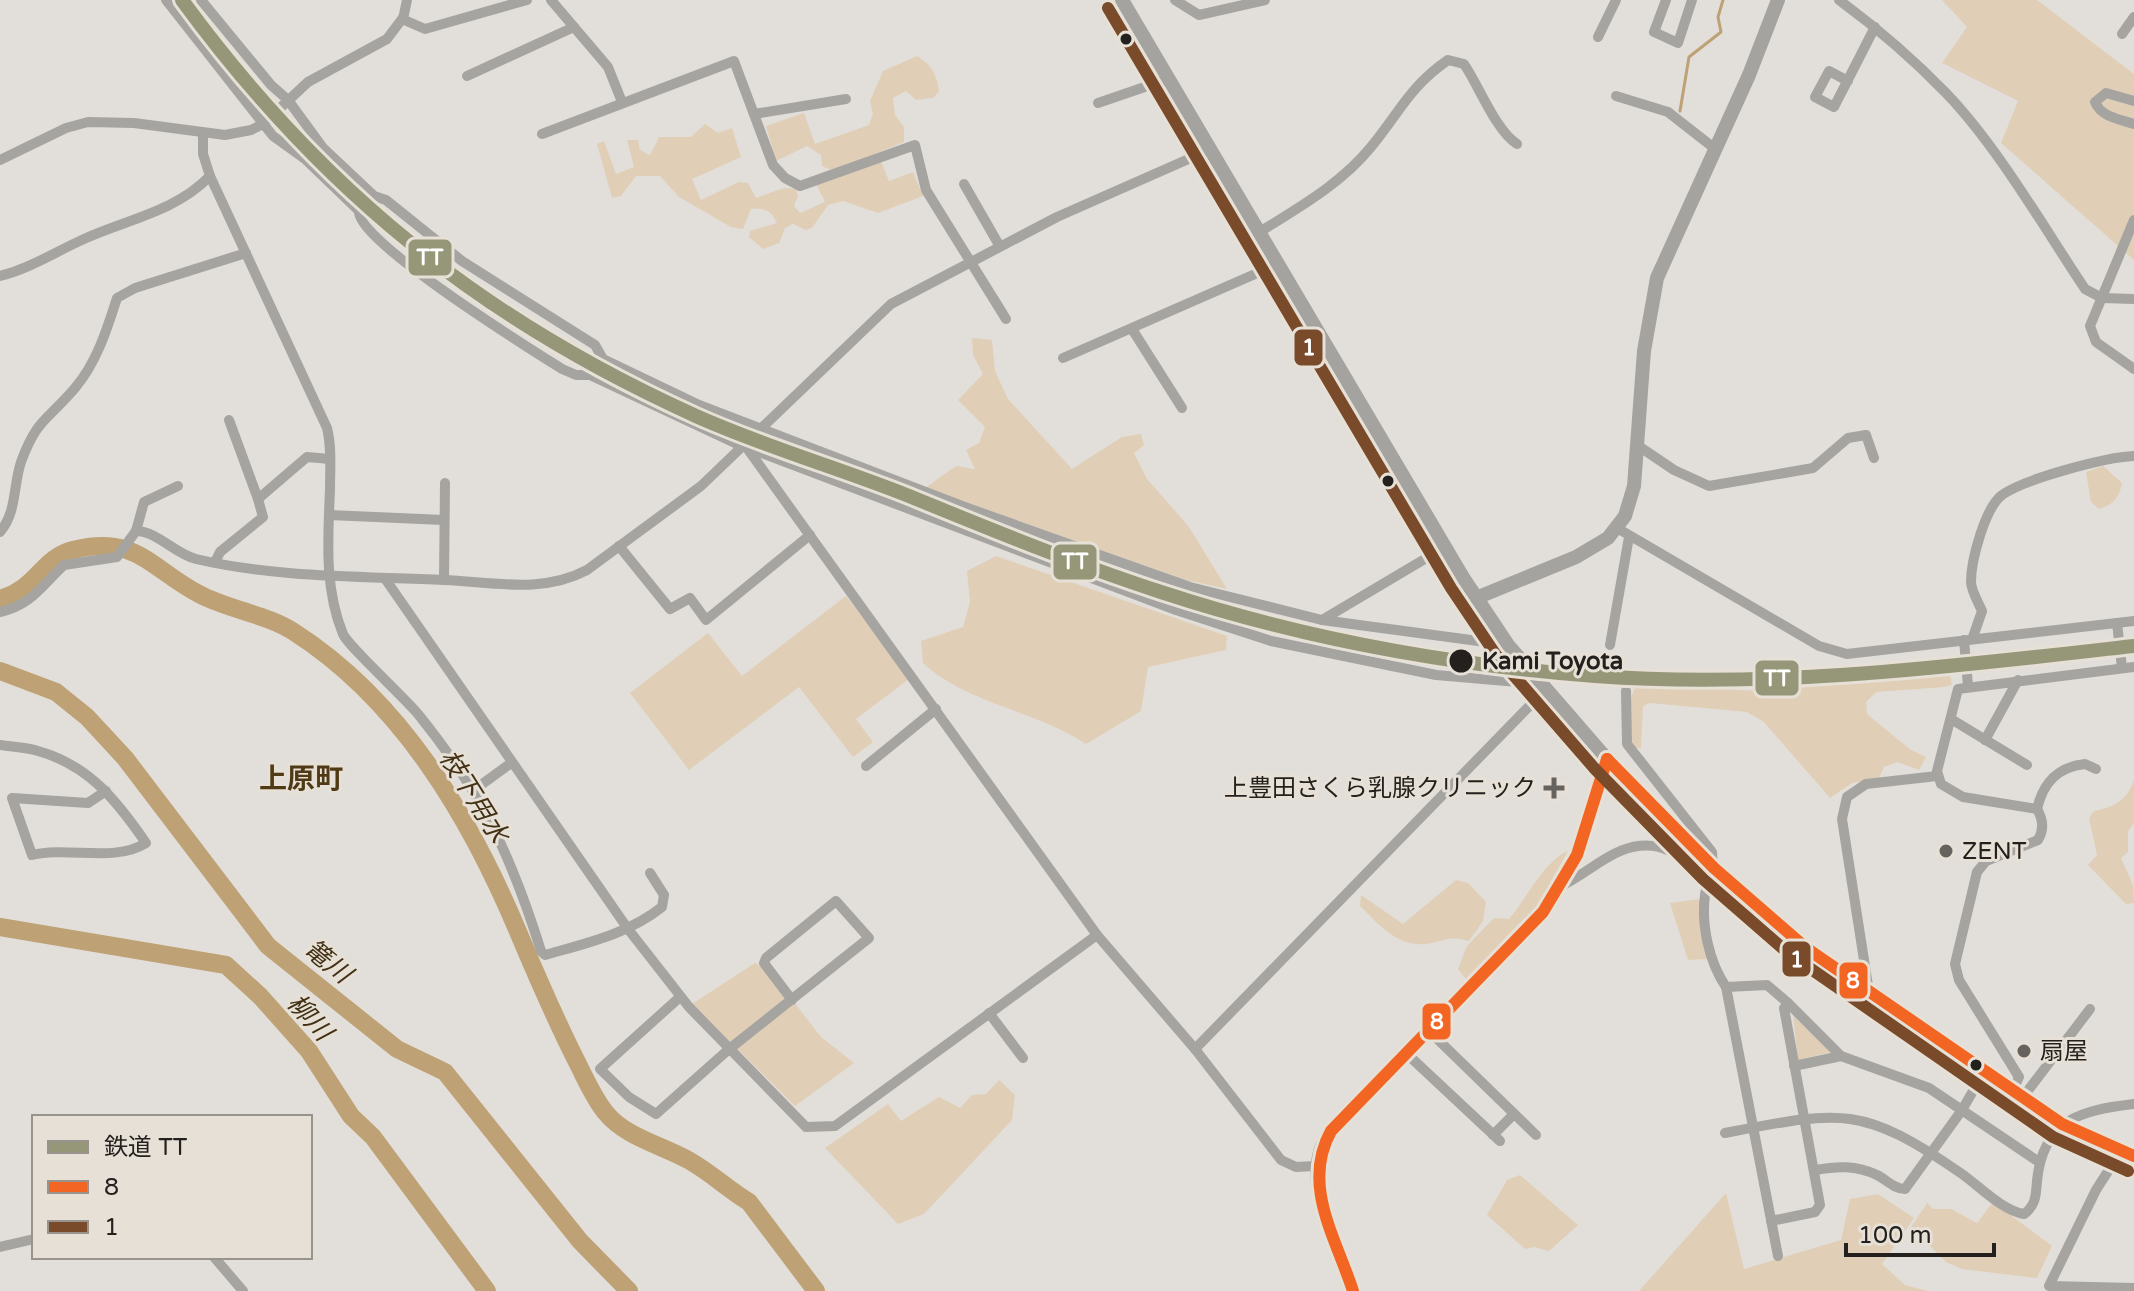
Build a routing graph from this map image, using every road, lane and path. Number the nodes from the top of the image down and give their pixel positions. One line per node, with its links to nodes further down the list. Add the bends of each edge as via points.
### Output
1 (166, 0): 31 (street)
2 (201, 0): 26 (street)
3 (407, 0): 16 (street)
4 (527, 0): 14 (street)
5 (551, 0): 17 (street)
6 (1122, 0): 22 (street)
7 (1175, 0): 8 (street, via 1199,15)
8 (1265, 0)
9 (1616, 0): 20 (street)
10 (1666, 0): 11 (street, via 1654,32 1678,43)
11 (1692, 0)
12 (1778, 0): 36 (street)
13 (1839, 0): 18 (street)
14 (511, 3): 16 (street, via 425,29)
15 (2134, 17): 19 (street)
16 (403, 19): 26 (street, via 387,39 308,82)
17 (574, 27): 21 (street); 28 (street, via 608,67)
18 (1875, 27): 23 (street); 48 (street, via 1965,116 2085,289)
19 (2122, 34)
20 (1598, 37)
21 (467, 76)
22 (1168, 79): 29 (street); 37 (street)
23 (1848, 81)
24 (1616, 96): 36 (street, via 1668,112)
25 (846, 99): 30 (street)
26 (288, 100): 31 (street); 56 (street, via 323,148 374,196 462,261 595,345 603,359 699,405)
27 (2134, 101): 32 (street, via 2106,93 2095,102 2098,110)
28 (622, 102): 30 (street, via 731,60); 34 (street)
29 (1098, 103)
30 (754, 114): 45 (street, via 773,165 800,186 915,145 926,190)
31 (263, 124): 33 (street, via 225,135); 57 (street, via 359,211 362,223 401,259 503,332 562,369 590,375)
32 (2134, 124)
33 (203, 133): 38 (street, via 88,122); 39 (street)
34 (542, 134)
35 (1517, 144): 42 (street, via 1498,124 1464,64 1448,60 1425,75 1372,147 1329,189)
36 (1714, 148): 58 (street, via 1657,278 1644,351)
37 (1209, 150): 42 (street); 43 (street)
38 (0, 160)
39 (210, 176): 44 (street); 47 (street, via 174,205)
40 (964, 184): 43 (street)
41 (2134, 220): 48 (street)
42 (1258, 233): 46 (street)
43 (999, 245): 45 (street)
44 (246, 253): 61 (street, via 326,426); 68 (street, via 117,298 112,322 88,369 35,427 20,465 9,520)
45 (970, 260): 50 (street); 56 (street, via 891,304)
46 (1278, 264): 51 (street); 73 (street)
47 (0, 276)
48 (2102, 298): 49 (street); 53 (street, via 2090,326 2092,334)
49 (2134, 299)
50 (1006, 319)
51 (1132, 329): 52 (street); 54 (street)
52 (1063, 358)
53 (2134, 369)
54 (1182, 408)
55 (229, 420): 64 (street)
56 (761, 427): 57 (street); 80 (street, via 1190,587 1255,608)
57 (745, 445): 70 (street); 72 (street, via 701,486); 88 (street, via 1176,610 1436,675)
58 (1637, 445): 60 (street, via 1709,486 1813,468 1848,438 1866,435); 67 (street, via 1632,499)
59 (2134, 456): 83 (street, via 2054,475 2004,493 1993,505 1970,584 1982,611)
60 (1874, 458)
61 (330, 459): 64 (street, via 307,457); 65 (street)
62 (445, 483): 66 (street)
63 (178, 486): 69 (street, via 144,502)
64 (258, 499): 74 (street, via 263,517)
65 (329, 515): 66 (street); 75 (street)
66 (444, 520): 77 (street)
67 (1617, 528): 71 (street); 78 (street, via 1576,557)
68 (0, 532)
69 (134, 534): 74 (street, via 194,559); 79 (street, via 117,557 64,565 39,594)
70 (810, 535): 72 (street, via 706,620 690,598 670,609); 91 (street)
71 (1629, 537): 83 (street, via 1819,646 1847,654 1880,653); 85 (street)
72 (619, 546): 77 (street, via 587,570 554,583)
73 (1445, 547): 78 (street); 80 (street)
74 (215, 562): 75 (street)
75 (328, 577): 76 (street); 101 (street, via 347,641 405,699)
76 (386, 580): 77 (street); 96 (street)
77 (444, 580)
78 (1476, 598): 84 (street)
79 (0, 612)
80 (1322, 620): 84 (street)
81 (2134, 621): 82 (street)
82 (2117, 623): 83 (street); 86 (street)
83 (1968, 639): 89 (street)
84 (1508, 645): 88 (street)
85 (1610, 645)
86 (2128, 668): 87 (street)
87 (2018, 680): 89 (street); 93 (street)
88 (1541, 685): 95 (street); 117 (street)
89 (1968, 686): 92 (street, via 1958,689)
90 (1626, 691): 104 (street, via 1627,744 1712,852)
91 (936, 709): 98 (street); 108 (street)
92 (1951, 719): 93 (street); 100 (street)
93 (1985, 740): 97 (street)
94 (0, 745): 102 (street, via 58,758 80,768)
95 (1607, 759): 104 (street); 106 (street, via 1582,843)
96 (511, 763): 101 (street); 107 (street)
97 (2027, 765)
98 (866, 766)
99 (2096, 769): 103 (street, via 2085,764 2063,770 2049,780)
100 (1937, 776): 103 (street, via 1945,789 1963,797); 110 (street, via 1866,784 1847,797 1842,819)
101 (474, 790): 107 (street, via 508,852 545,955)
102 (106, 791): 102 (street, via 88,803 12,798 32,855 132,852 146,843)
103 (2037, 809): 124 (street, via 2043,832 2038,840 1986,861 1977,872 1955,964 1959,980 2019,1077)
104 (1714, 868): 106 (street, via 1641,844 1614,853); 109 (street, via 1704,906 1710,955); 110 (street, via 1806,948)
105 (650, 873): 107 (street, via 662,889 662,907)
106 (1561, 886): 116 (street, via 1543,912)
107 (628, 929): 111 (street)
108 (1097, 935): 115 (street); 117 (street)
109 (1726, 987): 113 (street, via 1767,985); 130 (street)
110 (1869, 992): 123 (street)
111 (680, 997): 118 (street); 118 (street, via 600,1069 629,1097 660,1113)
112 (792, 1000): 112 (street, via 869,938 836,901 766,958 764,963); 118 (street)
113 (1788, 1003): 120 (street); 122 (street, via 1784,1008)
114 (2090, 1009): 124 (street)
115 (989, 1013): 118 (street, via 828,1129 806,1127); 121 (street)
116 (1428, 1030): 119 (street); 127 (street)
117 (1195, 1049): 136 (street, via 1281,1160 1296,1167)
118 (728, 1050)
119 (1406, 1053): 127 (street, via 1497,1138); 136 (street, via 1325,1138)
120 (1841, 1056): 122 (street); 126 (street, via 1929,1088)
121 (1023, 1058)
122 (1794, 1066): 128 (street)
123 (1984, 1072): 124 (street); 126 (street)
124 (2018, 1094): 129 (street)
125 (2134, 1104): 129 (street, via 2086,1110)
126 (1962, 1110): 133 (street); 135 (street)
127 (1514, 1114): 132 (street)
128 (1806, 1119): 130 (street); 133 (street, via 1833,1116 1877,1123); 137 (street)
129 (2062, 1124): 134 (street); 135 (street)
130 (1752, 1128): 131 (street); 138 (street)
131 (1725, 1133)
132 (1536, 1135)
133 (1931, 1153): 135 (street, via 2021,1214 2035,1201); 137 (street, via 1900,1190 1856,1168)
134 (2127, 1154): 143 (street, via 2096,1190 2049,1286)
135 (2039, 1162)
136 (1315, 1166): 145 (street, via 1317,1187)
137 (1815, 1170): 138 (street, via 1819,1209)
138 (1771, 1221): 141 (street)
139 (32, 1239): 140 (street)
140 (0, 1247)
141 (1778, 1256)
142 (216, 1259): 144 (street)
143 (2134, 1288)
144 (243, 1291)
145 (1353, 1291)

